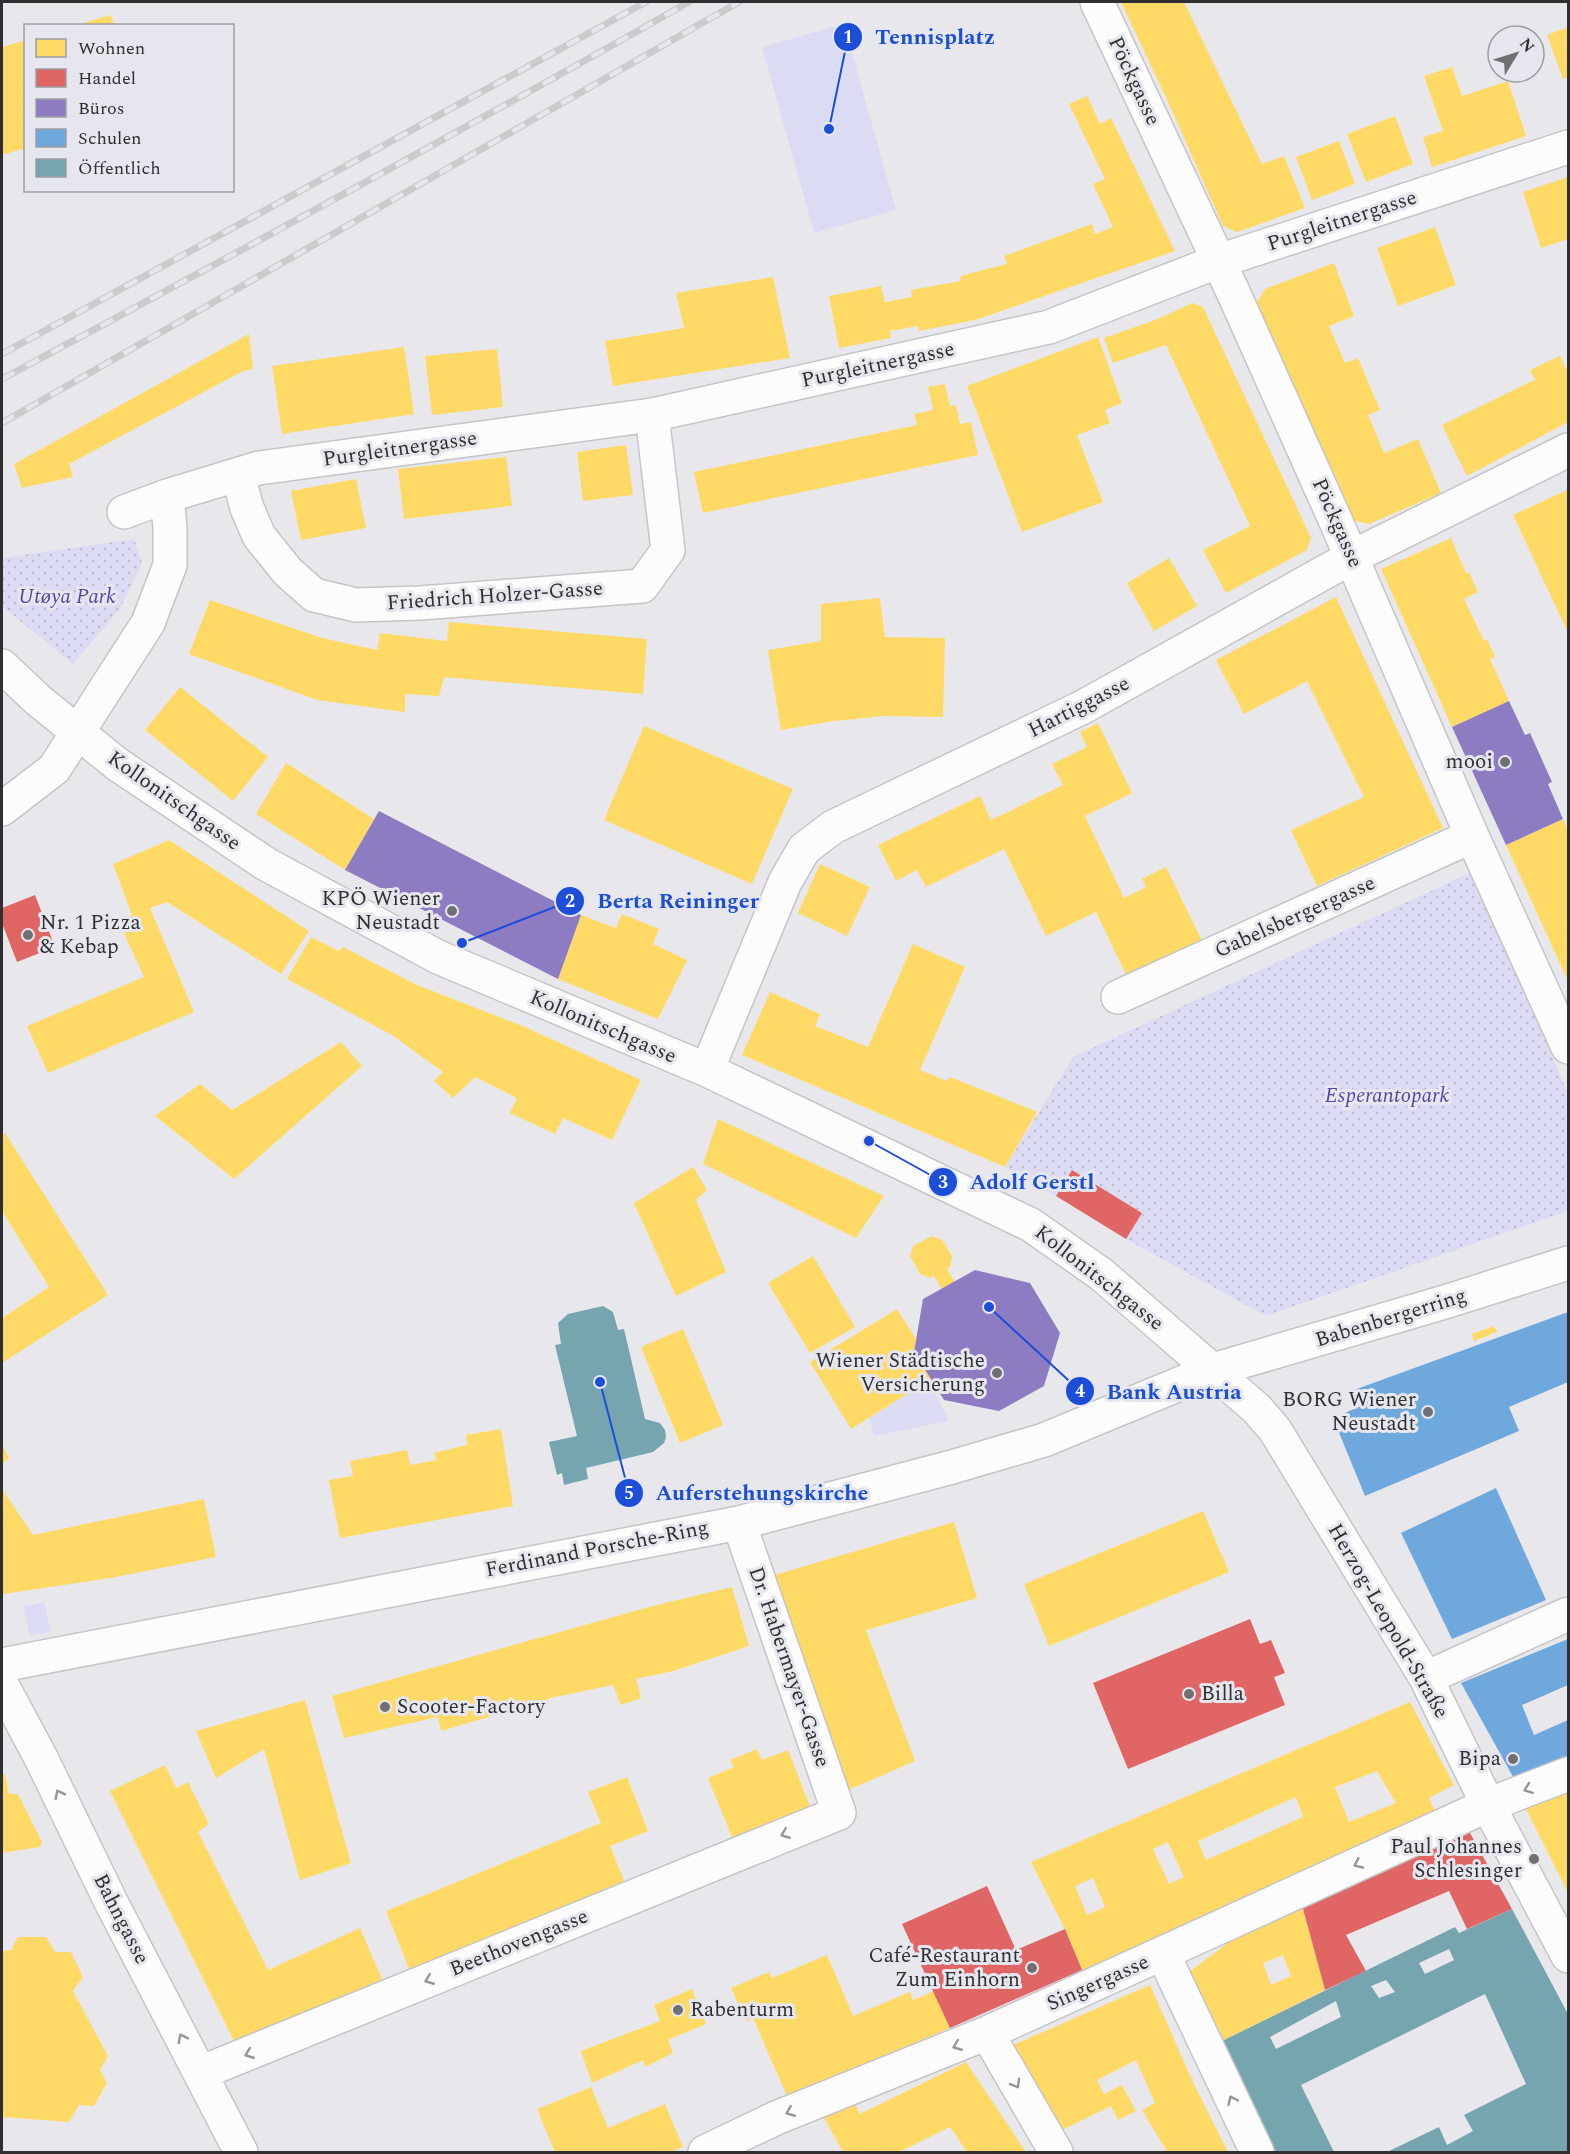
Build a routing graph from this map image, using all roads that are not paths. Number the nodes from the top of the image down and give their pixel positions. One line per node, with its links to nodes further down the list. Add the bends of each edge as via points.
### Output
1 (1097, 2): 3 (street, Pöckgasse)
2 (1569, 147): 3 (street, Purgleitnergasse)
3 (1219, 261): 4 (street, Purgleitnergasse, via 1049,327); 9 (street, Pöckgasse)
4 (652, 415): 6 (street, Purgleitnergasse, via 259,468); 6 (street, Friedrich Holzer-Gasse, via 668,550 642,586 356,605 314,595 288,572 259,536)
5 (1569, 450): 9 (street, Hartiggasse)
6 (237, 475): 7 (street, Purgleitnergasse)
7 (167, 496): 8 (street, Purgleitnergasse); 11 (street, via 170,565 148,623)
8 (124, 512)
9 (1352, 557): 13 (street, Pöckgasse); 16 (street, Hartiggasse, via 1083,707 833,827 804,849 785,882)
10 (2, 666): 11 (street, Kollonitschgasse)
11 (78, 732): 12 (street, via 54,769); 16 (street, Kollonitschgasse, via 117,764 266,864 438,957)
12 (2, 809)
13 (1472, 836): 14 (street, Gabelsbergergasse); 15 (street, Pöckgasse)
14 (1118, 997)
15 (1569, 1047)
16 (707, 1070): 18 (street, Kollonitschgasse, via 1031,1225 1101,1274)
17 (1569, 1263): 18 (street, Babenbergerring)
18 (1213, 1370): 19 (street, Ferdinand Porsche-Ring, via 1044,1440); 22 (street, Herzog-Leopold-Straße, via 1275,1430)
19 (739, 1522): 21 (street, Ferdinand Porsche-Ring); 26 (street, Dr. Habermayer-Gasse)
20 (1569, 1614): 22 (street)
21 (2, 1665)
22 (1426, 1678): 25 (street, Herzog-Leopold-Straße)
23 (2, 1685): 30 (street, Bahngasse, one-way to 23)
24 (1569, 1774): 25 (street, Singergasse, one-way to 25)
25 (1488, 1805): 27 (street, Singergasse, one-way to 27); 28 (street, Herzog-Leopold-Straße)
26 (839, 1813): 30 (street, Beethovengasse, one-way to 30)
27 (1163, 1954): 29 (street, Singergasse); 34 (street, one-way to 27)
28 (1569, 1956)
29 (987, 2033): 32 (street, Singergasse, one-way to 32, via 776,2118); 33 (street, one-way to 33)
30 (200, 2073): 31 (street, Bahngasse)
31 (241, 2152)
32 (705, 2152)
33 (1056, 2152)
34 (1257, 2152)

